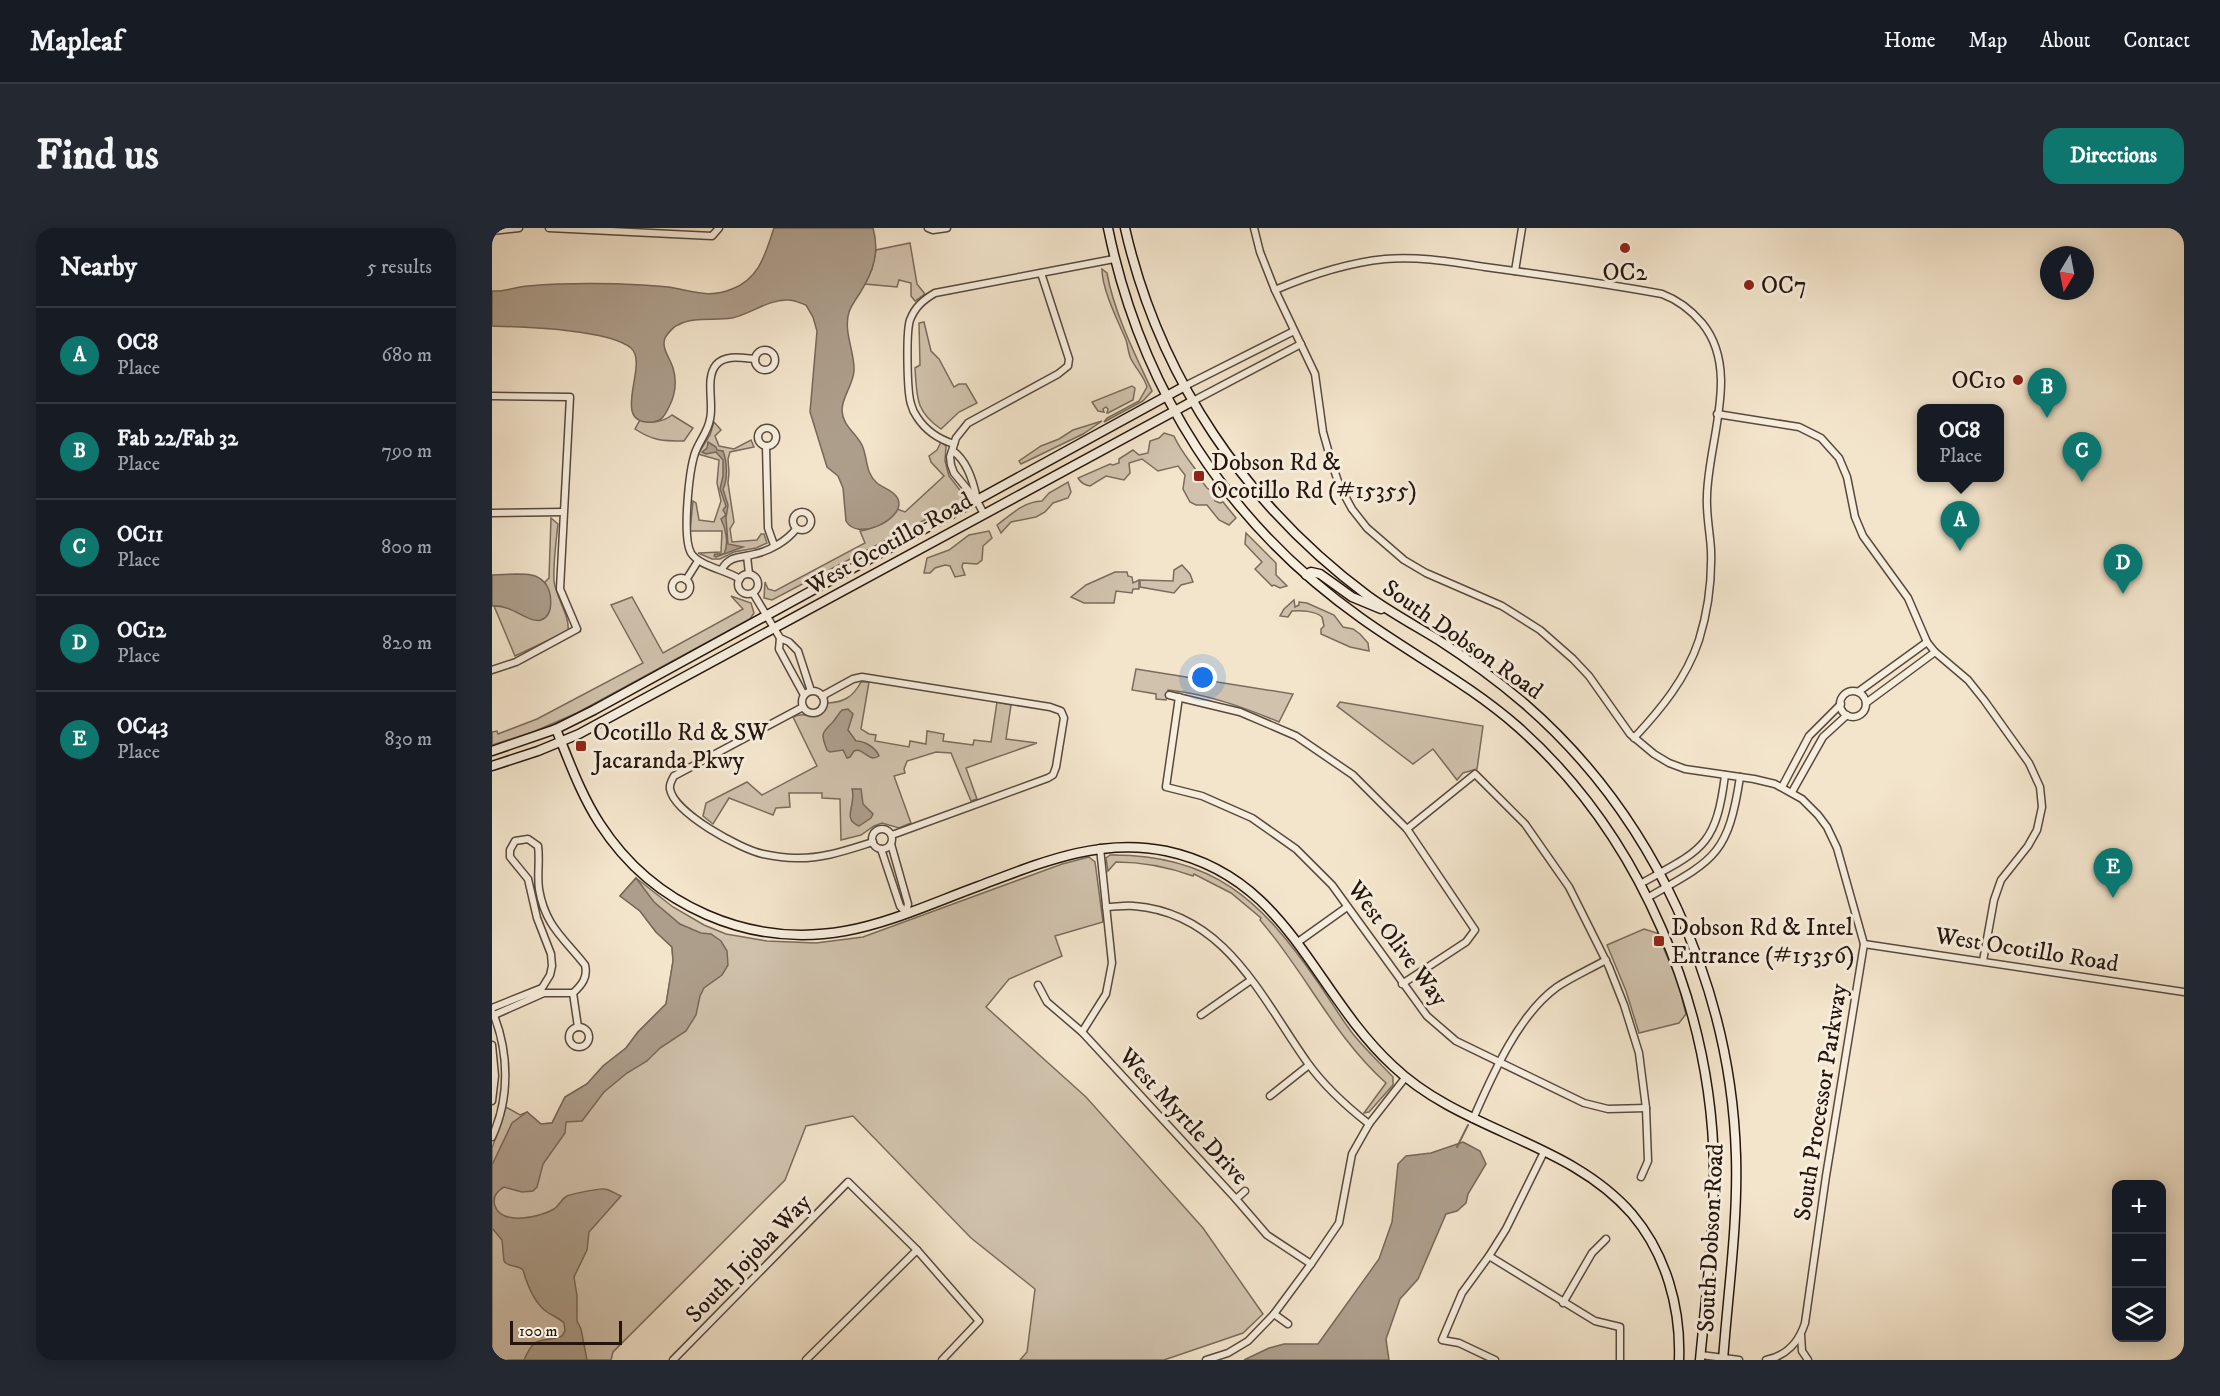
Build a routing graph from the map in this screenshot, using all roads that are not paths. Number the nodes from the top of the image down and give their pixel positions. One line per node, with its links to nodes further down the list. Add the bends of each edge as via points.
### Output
1 (519, 228): 10 (street)
2 (549, 228): 3 (street, via 712,236)
3 (719, 228)
4 (928, 228): 5 (street)
5 (947, 228)
6 (1108, 228): 11 (main road, South Dobson Road)
7 (1125, 228): 18 (main road, South Dobson Road, via 1150,311)
8 (1254, 228): 14 (street, South Processor Parkway)
9 (1522, 228): 12 (street)
10 (492, 231)
11 (1114, 259): 13 (street); 20 (main road, South Dobson Road, via 1135,327)
12 (1515, 271): 14 (street, via 1388,258 1316,273); 23 (street, via 1662,294 1686,307 1705,327 1716,349 1722,376)
13 (1041, 273): 25 (street, via 1068,366 968,423); 25 (street, via 934,293 916,308 908,334 910,404 924,427)
14 (1275, 290): 15 (street, South Processor Parkway)
15 (1294, 331): 16 (street, South Processor Parkway); 18 (street, West Ocotillo Road)
16 (1301, 344): 21 (street, West Ocotillo Road); 60 (street, South Processor Parkway, via 1319,391 1323,432 1340,487 1367,528 1411,564 1502,606 1540,630 1588,676)
17 (755, 359): 35 (street, via 726,358 712,371 711,414 694,457 687,519 687,544)
18 (1185, 386): 20 (main road, West Ocotillo Road); 21 (main road, South Dobson Road)
19 (492, 396): 29 (street, via 570,397)
20 (1166, 397): 22 (main road, South Dobson Road); 28 (main road, West Ocotillo Road)
21 (1193, 401): 22 (main road, West Ocotillo Road); 42 (main road, South Dobson Road, via 1231,461 1263,501 1310,550)
22 (1174, 411): 31 (main road, West Ocotillo Road); 38 (main road, South Dobson Road, via 1226,490)
23 (1717, 414): 46 (street, via 1799,427 1831,447 1844,468 1863,536 1908,598); 60 (street, via 1708,479 1711,566 1703,625 1677,686)
24 (766, 446): 33 (street, via 768,528)
25 (953, 448): 26 (street); 27 (street, via 950,458)
26 (965, 466): 27 (street); 28 (street)
27 (954, 472): 28 (street)
28 (977, 501): 31 (street); 43 (main road, West Ocotillo Road)
29 (563, 512): 30 (street); 48 (street, via 560,589 577,628 516,662)
30 (492, 513)
31 (984, 514): 44 (main road, West Ocotillo Road)
32 (796, 529): 33 (street)
33 (774, 545): 34 (street)
34 (747, 555): 36 (street, via 731,559); 37 (street)
35 (698, 561): 36 (street); 40 (street)
36 (722, 569): 39 (street)
37 (749, 574): 39 (street); 41 (street, via 758,582)
38 (1306, 575): 42 (main road, via 1320,574 1352,597); 75 (main road, South Dobson Road, via 1362,619 1478,694 1520,729 1584,800)
39 (740, 579): 41 (street, via 741,591)
40 (686, 580)
41 (753, 592): 43 (street)
42 (1395, 614): 74 (main road, South Dobson Road, via 1484,672 1559,736 1607,792)
43 (767, 616): 44 (street); 59 (main road, West Ocotillo Road)
44 (774, 628): 45 (street); 61 (main road, West Ocotillo Road)
45 (780, 638): 49 (street, via 798,651); 51 (street, via 779,649)
46 (1927, 642): 47 (street); 50 (street)
47 (1935, 652): 55 (street); 84 (street, via 1968,680 1984,700 2029,763 2042,799 2037,830 2001,880)
48 (492, 670)
49 (811, 691): 51 (street); 53 (street)
50 (1858, 692): 55 (street); 56 (street, via 1846,693)
51 (804, 695): 57 (street)
52 (1169, 695): 54 (street)
53 (822, 696): 57 (street, via 824,703 818,712 807,712); 69 (street, via 862,677 1061,711 1064,718 1053,775)
54 (1179, 697): 68 (street, via 1240,712 1296,736 1353,775); 79 (street, West Olive Way, via 1166,787 1202,796 1252,818 1296,849 1332,885)
55 (1866, 703): 58 (street, via 1861,714)
56 (1841, 704): 58 (street); 66 (street, via 1809,736)
57 (802, 706): 70 (street, via 674,776 670,790 702,824 727,840 762,854 816,857)
58 (1848, 715): 67 (street, via 1823,737)
59 (556, 729): 61 (main road); 62 (main road, West Ocotillo Road)
60 (1634, 738): 64 (street, South Processor Parkway, via 1669,763)
61 (561, 742): 63 (main road, West Ocotillo Road); 80 (main road, via 586,800 613,842 648,880 694,910 744,928 794,935 844,931)
62 (492, 751)
63 (492, 766)
64 (1725, 775): 65 (street, South Processor Parkway); 74 (street, via 1720,811 1710,835 1687,858)
65 (1740, 777): 66 (street, South Processor Parkway); 76 (street, via 1732,822 1722,843 1707,862)
66 (1782, 787): 67 (street, South Processor Parkway)
67 (1792, 792): 82 (street, South Processor Parkway, via 1818,815 1832,837)
68 (1407, 829): 83 (street, via 1475,774 1524,824 1569,887); 86 (street, via 1475,930 1466,942)
69 (892, 835): 70 (street, via 879,829 872,836); 71 (street)
70 (873, 842): 73 (street)
71 (891, 844): 73 (street); 80 (street, via 908,904)
72 (1100, 848): 78 (street); 80 (main road, via 1047,861); 81 (main road, via 1149,848 1207,864 1257,896)
73 (880, 849): 80 (street)
74 (1659, 873): 75 (street); 76 (main road, South Dobson Road)
75 (1640, 884): 77 (main road, South Dobson Road)
76 (1666, 887): 77 (street); 117 (main road, South Dobson Road, via 1694,948 1711,1000 1732,1103 1736,1185)
77 (1647, 898): 116 (main road, South Dobson Road, via 1683,982 1708,1088 1714,1170)
78 (1106, 907): 85 (street, via 1148,908 1198,927 1214,936); 93 (street, via 1112,963 1107,994)
79 (1347, 907): 81 (street); 86 (street, West Olive Way)
80 (906, 913)
81 (1298, 942): 97 (main road, via 1365,1037)
82 (1864, 944): 84 (street, West Ocotillo Road); 115 (street, South Processor Parkway)
83 (1606, 960): 95 (street, via 1556,988 1528,1017); 100 (street, via 1639,1053)
84 (1983, 962): 88 (street, West Ocotillo Road)
85 (1251, 980): 91 (street); 96 (street)
86 (1402, 984): 95 (street, West Olive Way, via 1427,1016 1456,1041)
87 (1038, 985): 93 (street, West Myrtle Drive, via 1047,1002)
88 (2184, 992)
89 (573, 993): 90 (street, via 544,993); 90 (street, via 583,982 585,964 557,934 541,900 538,846 520,839 512,846 510,857 528,879 552,966 542,988); 92 (street)
90 (492, 1012): 103 (street, via 503,1048 505,1084 502,1110)
91 (1201, 1015)
92 (578, 1027)
93 (1082, 1032): 107 (street, West Myrtle Drive)
94 (492, 1045): 99 (street)
95 (1499, 1063): 100 (street, West Olive Way, via 1584,1103 1608,1109); 101 (street)
96 (1309, 1065): 98 (street); 102 (street, via 1348,1108)
97 (1405, 1078): 101 (main road); 102 (street)
98 (1270, 1096)
99 (492, 1101)
100 (1646, 1108): 105 (street, via 1648,1161)
101 (1473, 1119): 104 (main road)
102 (1369, 1124): 111 (street, via 1352,1154 1339,1223)
103 (492, 1137)
104 (1544, 1152): 110 (street); 124 (main road, via 1599,1183 1643,1229 1661,1262 1674,1299)
105 (1641, 1177)
106 (1245, 1191): 107 (street)
107 (1236, 1199): 111 (street, West Myrtle Drive, via 1267,1235)
108 (1606, 1239): 112 (street, via 1592,1253)
109 (916, 1250): 118 (street, South Jojoba Way, via 848,1182); 119 (street); 120 (street, via 979,1321)
110 (1489, 1256): 112 (street); 122 (street, via 1462,1293 1442,1340 1460,1343)
111 (1311, 1264): 113 (street)
112 (1563, 1303): 123 (street, via 1595,1321 1620,1327)
113 (1274, 1314): 114 (street); 121 (street, via 1248,1341)
114 (1288, 1324)
115 (1801, 1333): 126 (street, via 1785,1351); 127 (street, via 1801,1347)
116 (1701, 1358): 117 (street)
117 (1723, 1359): 125 (street)
118 (673, 1360)
119 (806, 1360)
120 (942, 1360)
121 (1206, 1360)
122 (1495, 1360)
123 (1620, 1360)
124 (1678, 1360)
125 (1739, 1360)
126 (1766, 1360)
127 (1808, 1360)

